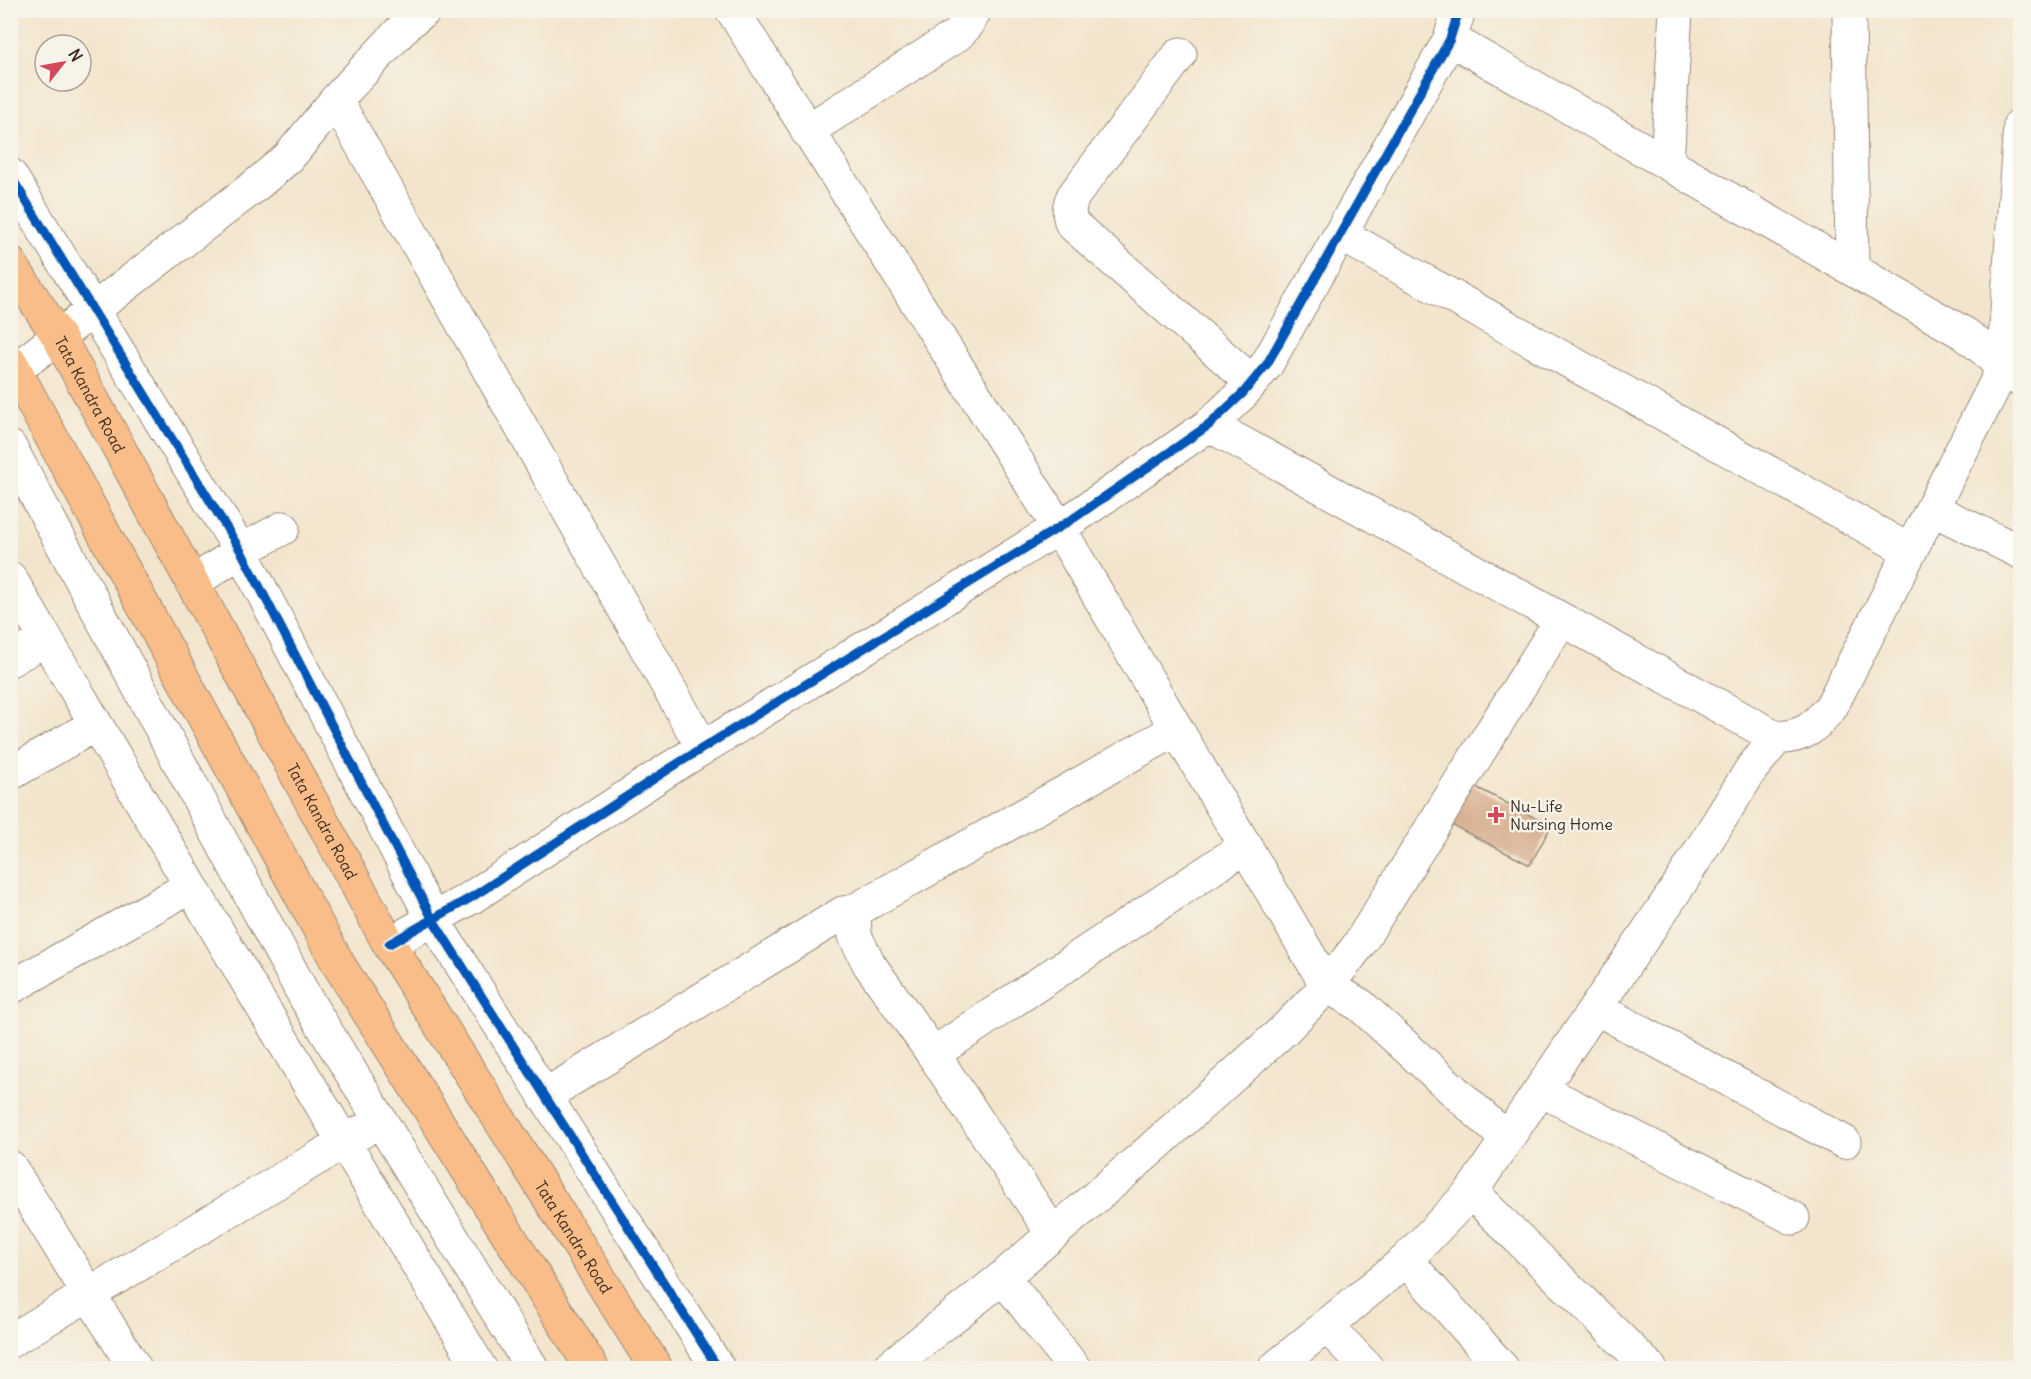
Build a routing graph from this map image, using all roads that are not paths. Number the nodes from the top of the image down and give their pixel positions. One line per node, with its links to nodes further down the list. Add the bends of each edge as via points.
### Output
1 (425, 10): 8 (street)
2 (732, 10): 10 (street)
3 (975, 10): 10 (street, via 957,35)
4 (1676, 10): 11 (street)
5 (1849, 10): 15 (street)
6 (1454, 25): 11 (street); 13 (street)
7 (1180, 54): 20 (street, via 1074,195 1068,214 1072,225)
8 (336, 100): 16 (street, via 288,158); 37 (street)
9 (2020, 125): 19 (street)
10 (807, 130): 25 (street)
11 (1667, 163): 15 (street)
12 (10, 175): 16 (street)
13 (1340, 234): 20 (street, via 1267,364); 27 (street)
14 (10, 263): 17 (main road, Tata Kandra Road)
15 (1852, 269): 19 (street, via 1965,334)
16 (93, 311): 17 (street); 26 (street)
17 (57, 336): 18 (street); 30 (main road, Tata Kandra Road)
18 (12, 367): 66 (main road, via 339,965)
19 (2012, 375): 23 (street)
20 (1252, 382): 21 (street)
21 (1209, 425): 25 (street); 31 (street)
22 (10, 447): 50 (street, via 305,997)
23 (1932, 509): 27 (street); 28 (street)
24 (283, 528): 26 (street)
25 (1059, 528): 35 (street); 37 (street)
26 (241, 551): 30 (street); 42 (street)
27 (1911, 551): 36 (street, via 1831,707 1817,723 1796,737)
28 (2020, 552)
29 (10, 578): 32 (street)
30 (192, 583): 43 (main road, Tata Kandra Road)
31 (1561, 620): 36 (street); 44 (street, via 1358,946)
32 (46, 639): 33 (street); 34 (street)
33 (10, 660)
34 (96, 724): 38 (street); 40 (street)
35 (1178, 729): 39 (street); 41 (street)
36 (1777, 738): 46 (street, via 1752,768)
37 (703, 748): 42 (street)
38 (10, 774)
39 (1246, 846): 44 (street); 47 (street)
40 (191, 886): 45 (street); 52 (street)
41 (854, 911): 47 (street, via 855,936 869,964); 49 (street, via 843,914)
42 (433, 920): 43 (street); 49 (street)
43 (389, 944): 67 (main road, Tata Kandra Road)
44 (1327, 986): 51 (street, via 1360,1005); 57 (street)
45 (10, 988)
46 (1596, 1008): 48 (street); 53 (street)
47 (933, 1054): 57 (street)
48 (1541, 1090): 51 (street); 56 (street)
49 (544, 1096): 68 (street)
50 (381, 1121): 52 (street); 65 (street)
51 (1507, 1139): 55 (street)
52 (344, 1142): 60 (street); 64 (street)
53 (1844, 1142)
54 (10, 1167): 60 (street)
55 (1471, 1192): 58 (street); 74 (street)
56 (1793, 1218)
57 (1053, 1234): 59 (street)
58 (1406, 1260): 61 (street); 73 (street)
59 (1003, 1277): 69 (street); 70 (street)
60 (89, 1294): 62 (street); 63 (street)
61 (1327, 1326): 71 (street); 72 (street)
62 (10, 1341)
63 (135, 1368)
64 (480, 1368)
65 (532, 1368)
66 (592, 1368)
67 (656, 1368)
68 (718, 1368)
69 (888, 1368)
70 (1074, 1368)
71 (1275, 1368)
72 (1367, 1368)
73 (1502, 1368)
74 (1650, 1368)

